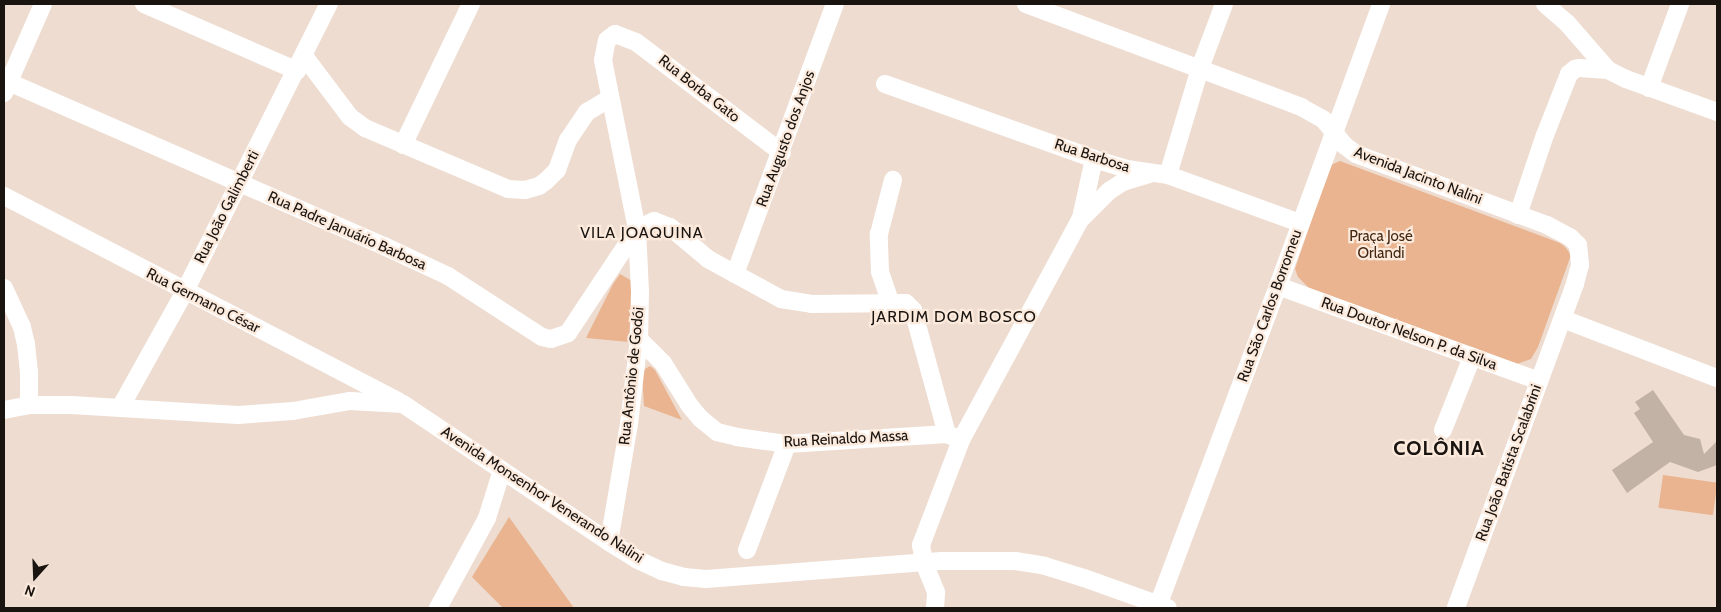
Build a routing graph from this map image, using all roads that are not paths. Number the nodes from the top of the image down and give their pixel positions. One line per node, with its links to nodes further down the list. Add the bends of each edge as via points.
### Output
1 (43, 4): 16 (street)
2 (144, 4): 12 (street)
3 (329, 4): 12 (street, Rua João Galimberti)
4 (471, 4): 21 (street)
5 (835, 4): 22 (street, Rua Augusto dos Anjos)
6 (1026, 4): 13 (street, Avenida Jacinto Nalini)
7 (1224, 4): 13 (street)
8 (1380, 4): 20 (street, Rua São Carlos Borromeu)
9 (1545, 4): 14 (street, via 1567,23)
10 (1680, 4): 17 (street)
11 (612, 34): 18 (street, Rua Antônio de Godói, via 603,50); 22 (street, Rua Borba Gato, via 620,34 636,42)
12 (300, 64): 21 (street, via 350,117 365,128); 27 (street, Rua João Galimberti)
13 (1200, 68): 20 (street, Avenida Jacinto Nalini, via 1315,114); 25 (street)
14 (1608, 70): 17 (street); 29 (street, via 1580,68 1569,74)
15 (885, 84): 23 (street, Rua Barbosa)
16 (5, 85): 27 (street, Rua Padre Januário Barbosa)
17 (1649, 88): 19 (street)
18 (609, 99): 21 (street, via 587,112 568,140 557,170 539,186 524,190 508,189); 32 (street, Rua Antônio de Godói)
19 (1717, 112)
20 (1334, 134): 29 (street, Avenida Jacinto Nalini, via 1356,154); 31 (street, Rua São Carlos Borromeu)
21 (403, 145)
22 (782, 154): 33 (street, Rua Augusto dos Anjos)
23 (1094, 159): 24 (street, Rua Barbosa); 30 (street)
24 (1150, 174): 25 (street, Rua Barbosa); 30 (street, via 1123,182 1109,191)
25 (1168, 175): 31 (street, Rua Barbosa)
26 (893, 180): 37 (street, via 879,234 880,272)
27 (239, 184): 32 (street, Rua Padre Januário Barbosa, via 448,276 542,337 551,339 568,333); 36 (street, Rua João Galimberti)
28 (4, 196): 36 (street, Rua Germano César)
29 (1518, 215): 38 (street, Avenida Jacinto Nalini, via 1560,231 1578,246 1580,265)
30 (1080, 220): 48 (street)
31 (1300, 223): 34 (street, Rua São Carlos Borromeu)
32 (638, 230): 33 (street, via 654,221 661,222 708,259); 39 (street, Rua Antônio de Godói)
33 (735, 274): 37 (street, via 772,296 789,301 812,304)
34 (1278, 286): 40 (street, Rua Doutor Nelson P. da Silva); 54 (street, Rua São Carlos Borromeu)
35 (4, 288): 44 (street, via 22,326 26,344)
36 (185, 291): 43 (street, Rua Germano César); 45 (street, Rua João Galimberti)
37 (890, 301): 48 (street, via 910,305)
38 (1563, 319): 41 (street); 42 (street, Rua João Batista Scalabrini)
39 (639, 339): 49 (street, Rua Reinaldo Massa, via 663,363 690,406 717,432); 51 (street, Rua Antônio de Godói, via 630,424)
40 (1472, 357): 42 (street, Rua Doutor Nelson P. da Silva); 47 (street)
41 (1717, 378)
42 (1539, 381): 57 (street, Rua João Batista Scalabrini)
43 (403, 404): 45 (street, via 350,401 293,411 238,415); 50 (street, Avenida Monsenhor Venerando Nalini)
44 (29, 405): 45 (street); 46 (street)
45 (120, 408)
46 (4, 410)
47 (1444, 430)
48 (954, 437): 49 (street, Rua Reinaldo Massa); 53 (street, via 921,545)
49 (787, 444): 52 (street)
50 (502, 470): 51 (street, Avenida Monsenhor Venerando Nalini); 55 (street, via 487,518)
51 (609, 542): 53 (street, Avenida Monsenhor Venerando Nalini, via 662,571 706,579)
52 (747, 550)
53 (924, 562): 54 (street, Avenida Monsenhor Venerando Nalini, via 1016,561 1076,576); 56 (street, via 936,592)
54 (1161, 607)
55 (438, 608)
56 (935, 608)
57 (1456, 608)

